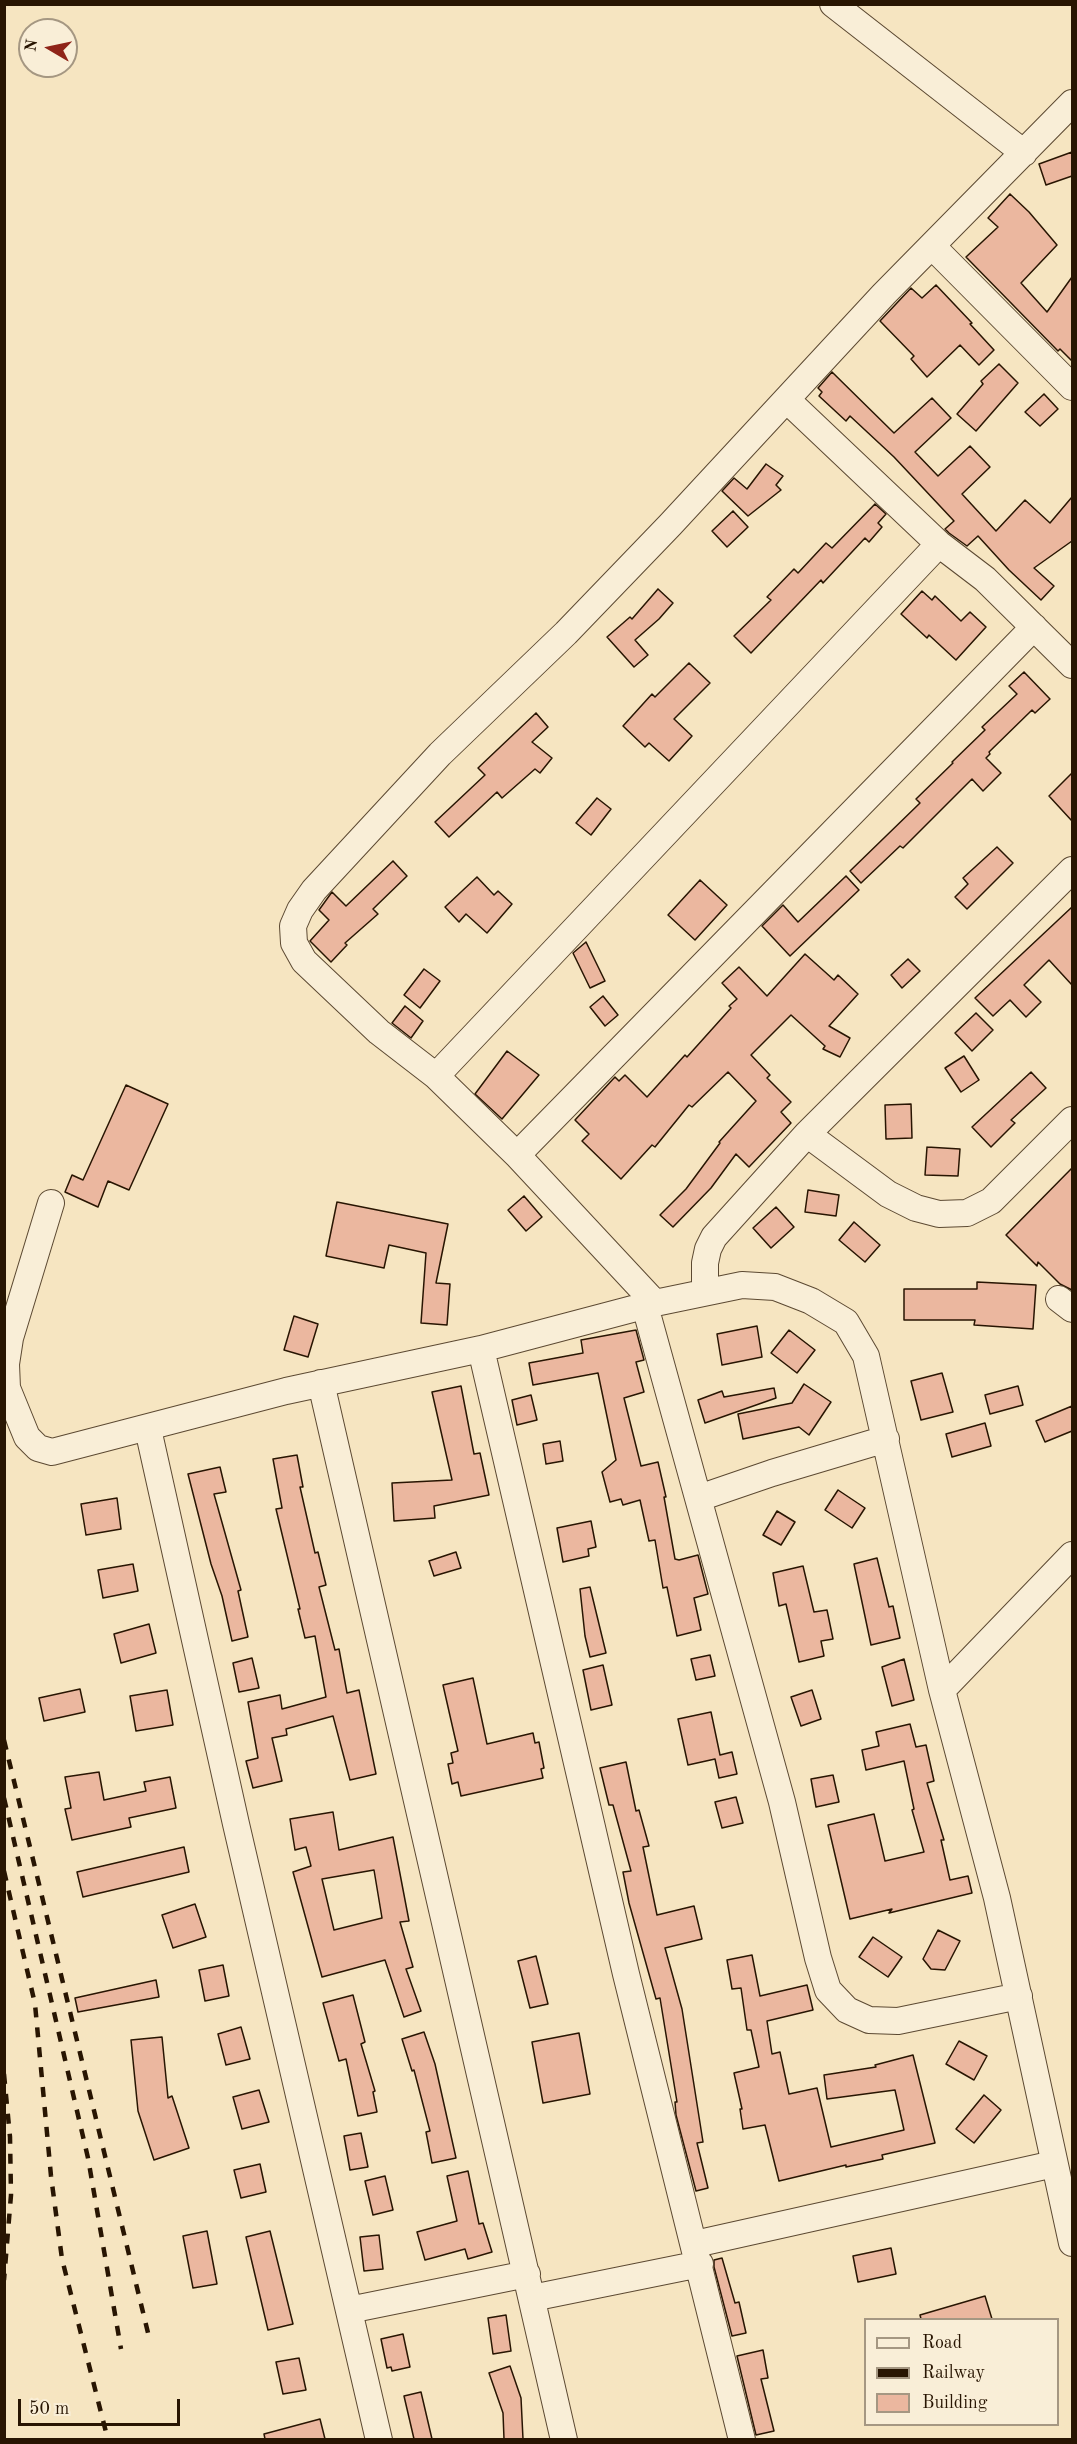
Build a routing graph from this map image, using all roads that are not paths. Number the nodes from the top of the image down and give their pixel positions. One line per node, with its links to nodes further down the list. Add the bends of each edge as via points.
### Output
1 (833, 4): 3 (street)
2 (1072, 104): 3 (street)
3 (1024, 153): 4 (street)
4 (932, 246): 5 (street); 6 (street)
5 (1072, 387)
6 (787, 400): 7 (street); 11 (street, via 574,625 440,754 300,910 293,926 294,943 304,961 379,1032)
7 (939, 544): 8 (street, via 985,579); 11 (street)
8 (1034, 627): 9 (street); 14 (street)
9 (1072, 664)
10 (1072, 870): 13 (street)
11 (436, 1076): 14 (street)
12 (1072, 1120): 13 (street, via 991,1201 967,1213 939,1214 916,1208 888,1194)
13 (807, 1134): 16 (street, via 714,1238 705,1263)
14 (518, 1155): 17 (street)
15 (51, 1203): 20 (street, via 10,1338 6,1364 7,1388 27,1437 38,1448 52,1452)
16 (705, 1291): 17 (street); 21 (street, via 742,1285 775,1287 811,1301 846,1322 866,1356)
17 (650, 1304): 18 (street); 22 (street)
18 (481, 1349): 19 (street); 28 (street, via 626,1974)
19 (321, 1383): 20 (street); 29 (street)
20 (148, 1429): 30 (street)
21 (886, 1439): 22 (street); 24 (street)
22 (699, 1498): 25 (street, via 783,1802 828,1990 847,2010 869,2020 898,2021)
23 (1072, 1555): 24 (street)
24 (942, 1690): 25 (street)
25 (1019, 1996): 26 (street)
26 (1054, 2164): 27 (street); 28 (street)
27 (1072, 2243)
28 (697, 2254): 29 (street); 33 (street)
29 (530, 2286): 30 (street); 32 (street)
30 (349, 2310): 31 (street)
31 (379, 2439)
32 (564, 2439)
33 (742, 2439)

